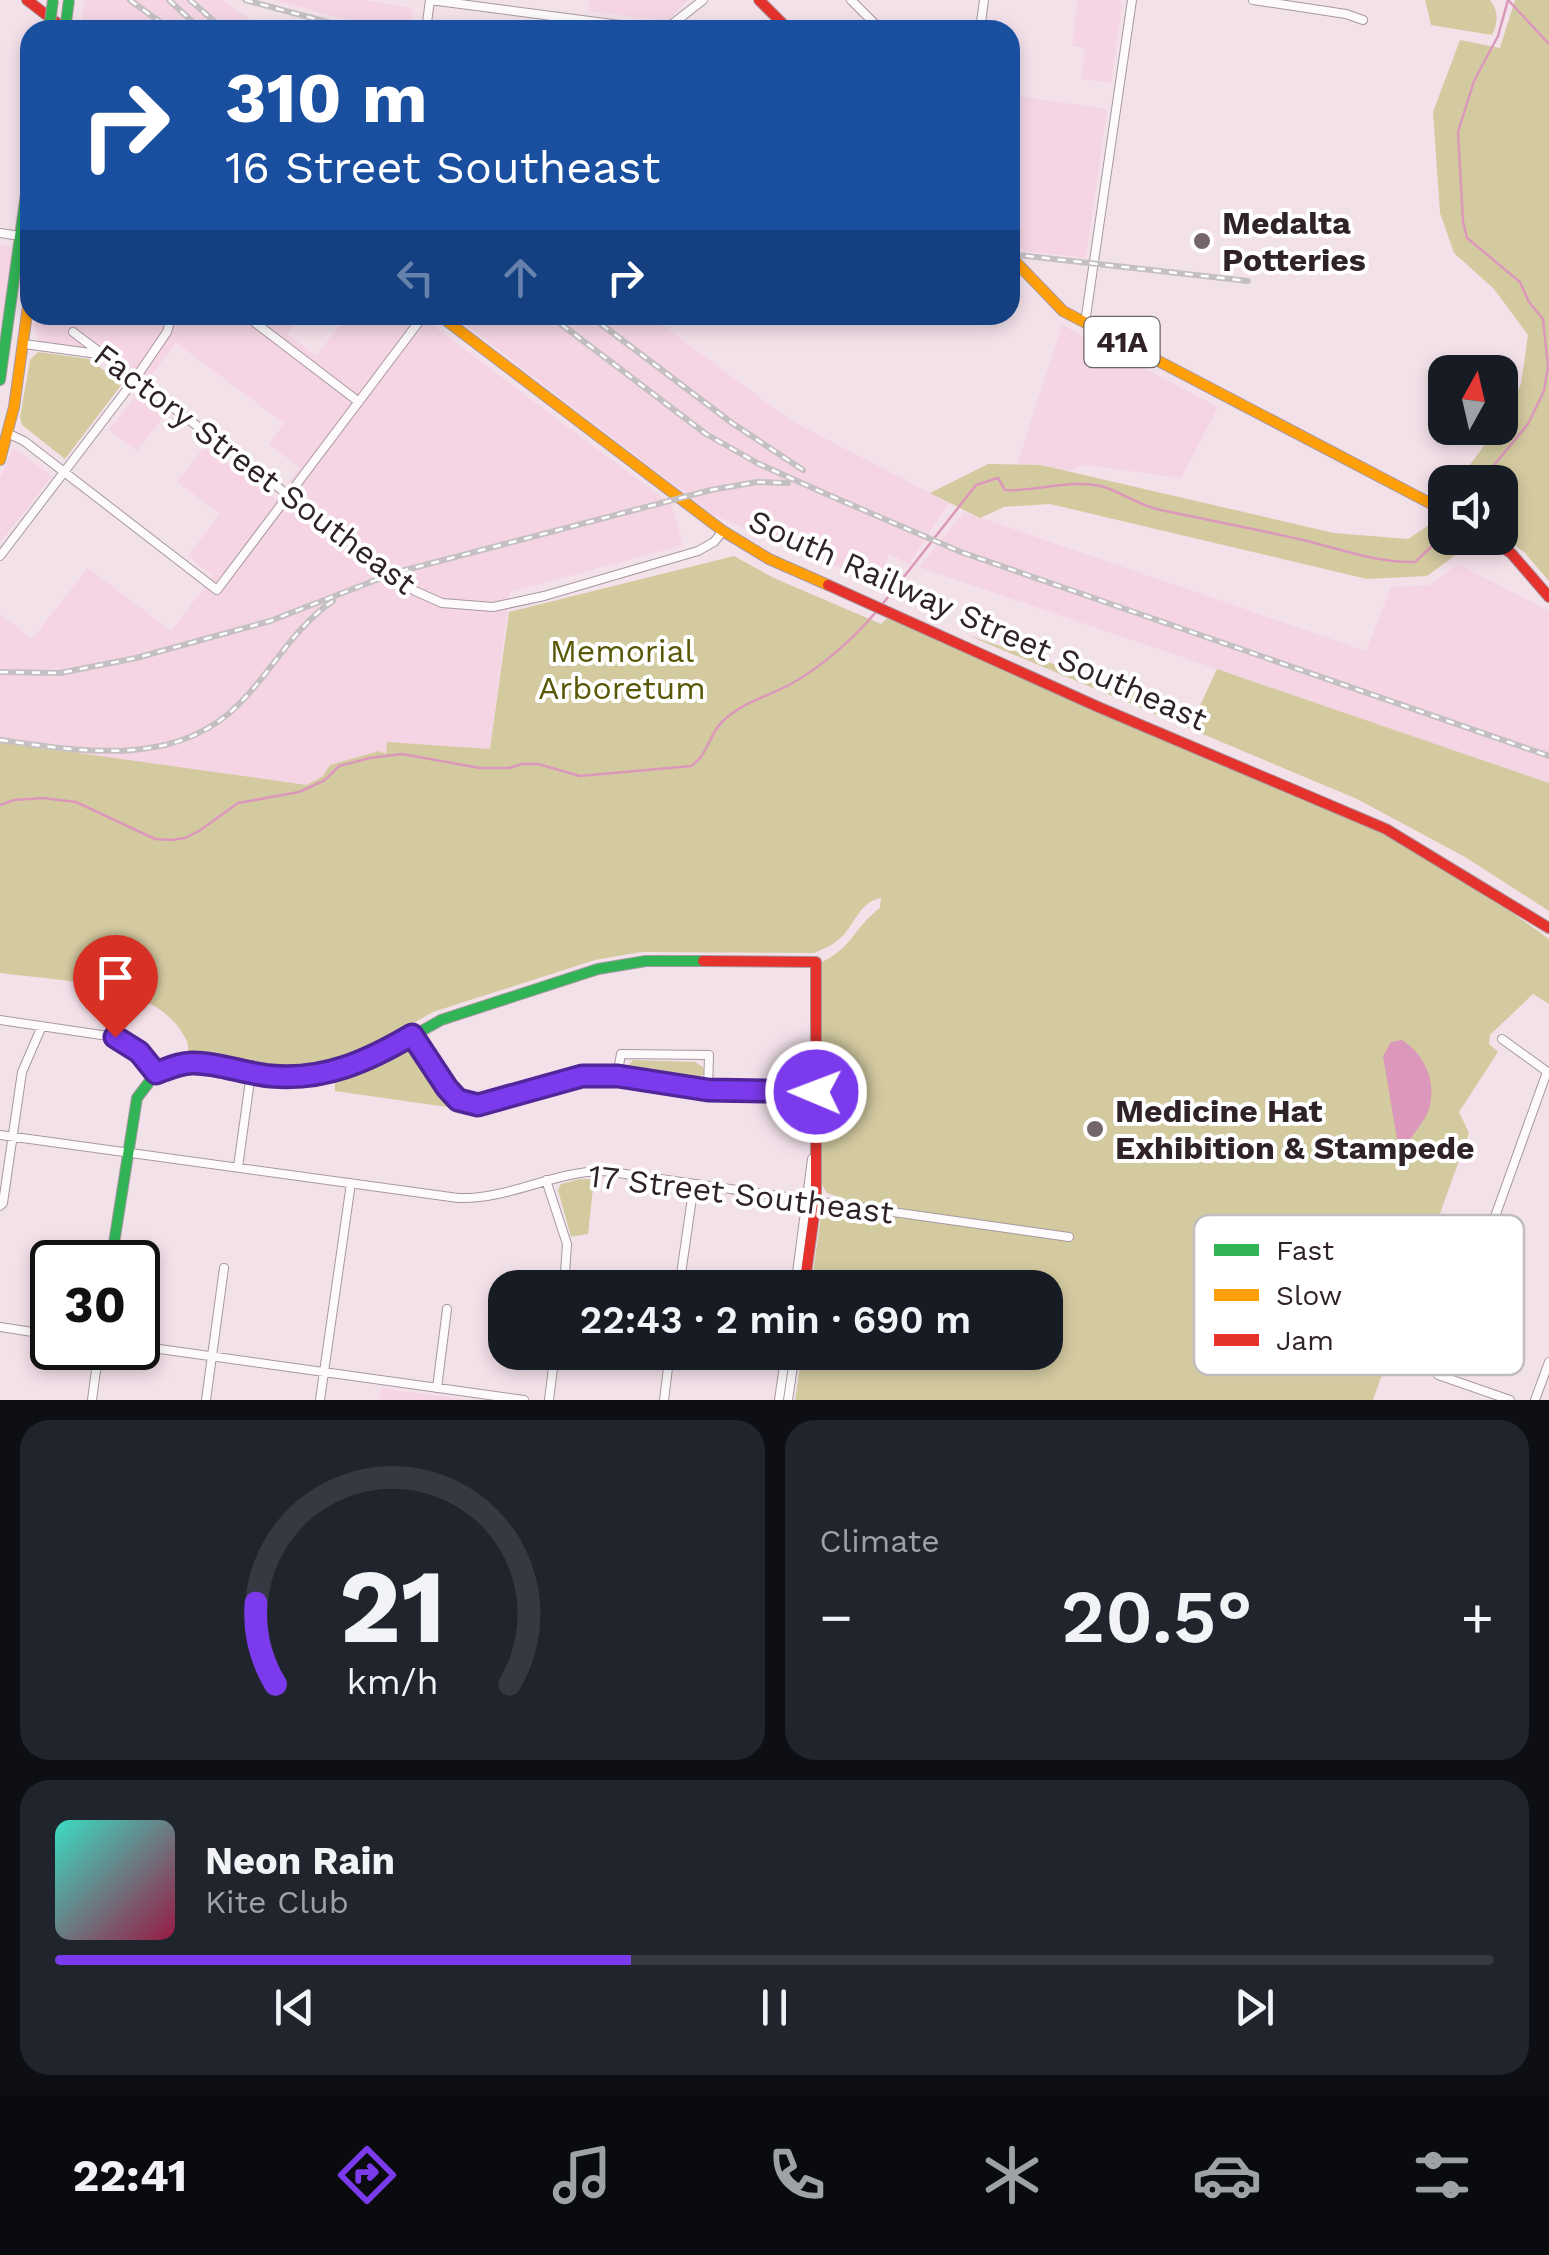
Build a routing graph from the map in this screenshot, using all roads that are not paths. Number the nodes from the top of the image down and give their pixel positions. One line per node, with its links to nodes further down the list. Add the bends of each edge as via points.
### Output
1 (27, 0): 8 (street)
2 (430, 0): 9 (street)
3 (703, 0): 10 (street)
4 (759, 0): 11 (street)
5 (851, 0): 12 (street)
6 (1132, 0): 16 (street)
7 (1254, 0): 13 (street)
8 (52, 20)
9 (582, 20)
10 (678, 20)
11 (778, 20)
12 (871, 20)
13 (1363, 20)
14 (1020, 266): 16 (street, 41A, via 1063,311)
15 (20, 270): 24 (street)
16 (1085, 322): 33 (street, 41A)
17 (26, 325): 23 (street)
18 (169, 325): 26 (street)
19 (259, 325): 28 (street)
20 (417, 325): 28 (street)
21 (453, 325): 34 (street, South Railway Street Southeast)
22 (72, 332): 25 (street, Factory Street Southeast)
23 (24, 344): 25 (street); 29 (street)
24 (2, 352): 27 (street)
25 (103, 354): 26 (street, Factory Street Southeast)
26 (135, 379): 31 (street); 32 (street, Factory Street Southeast)
27 (0, 380)
28 (359, 402): 32 (street)
29 (8, 433): 30 (street); 31 (street)
30 (0, 460)
31 (64, 472): 32 (street, via 216,590); 36 (street)
32 (289, 494): 34 (street, Factory Street Southeast, via 415,591 459,606 505,605 614,576 704,549)
33 (1428, 503)
34 (723, 531): 38 (street, South Railway Street Southeast, via 769,559 1096,706 1314,796 1428,852)
35 (1512, 555): 37 (street)
36 (0, 556)
37 (1549, 597)
38 (1549, 928)
39 (0, 1020): 40 (street)
40 (42, 1026): 44 (street, via 115,1037); 50 (street, via 22,1072)
41 (412, 1035): 45 (street, via 332,1072); 46 (street, via 458,1100 478,1105 582,1076); 48 (street, via 598,969 646,962 816,962)
42 (1502, 1039): 43 (street)
43 (1548, 1072): 58 (street)
44 (156, 1073): 45 (street, via 192,1062); 51 (street, via 137,1098)
45 (251, 1073): 52 (street)
46 (618, 1076): 47 (street); 47 (street, via 621,1054 709,1056)
47 (708, 1090): 48 (street)
48 (816, 1092): 56 (street)
49 (0, 1134): 50 (street, 17 Street Southeast)
50 (12, 1136): 51 (street, 17 Street Southeast); 57 (street)
51 (126, 1152): 52 (street, 17 Street Southeast); 60 (street)
52 (238, 1168): 54 (street, 17 Street Southeast)
53 (546, 1180): 54 (street, 17 Street Southeast, via 473,1198); 55 (street, 17 Street Southeast, via 604,1171); 62 (street, via 566,1244)
54 (352, 1183): 77 (street)
55 (694, 1184): 56 (street, 17 Street Southeast); 63 (street)
56 (812, 1200): 59 (street, 17 Street Southeast); 64 (street); 65 (street)
57 (0, 1206)
58 (1496, 1215)
59 (1068, 1237)
60 (114, 1240)
61 (224, 1268): 70 (street)
62 (565, 1270)
63 (682, 1270)
64 (798, 1270)
65 (806, 1270)
66 (447, 1310): 79 (street)
67 (0, 1328): 68 (street)
68 (30, 1331)
69 (160, 1349): 70 (street)
70 (212, 1357): 77 (street); 81 (street)
71 (1549, 1362): 89 (street)
72 (96, 1370): 80 (street)
73 (553, 1370): 84 (street)
74 (668, 1370): 85 (street)
75 (783, 1370): 86 (street)
76 (792, 1370): 87 (street)
77 (324, 1372): 79 (street); 82 (street)
78 (1438, 1375): 88 (street)
79 (437, 1388): 83 (street)
80 (92, 1400)
81 (206, 1400)
82 (320, 1400)
83 (524, 1400)
84 (549, 1400)
85 (664, 1400)
86 (779, 1400)
87 (788, 1400)
88 (1510, 1400)
89 (1536, 1400)

